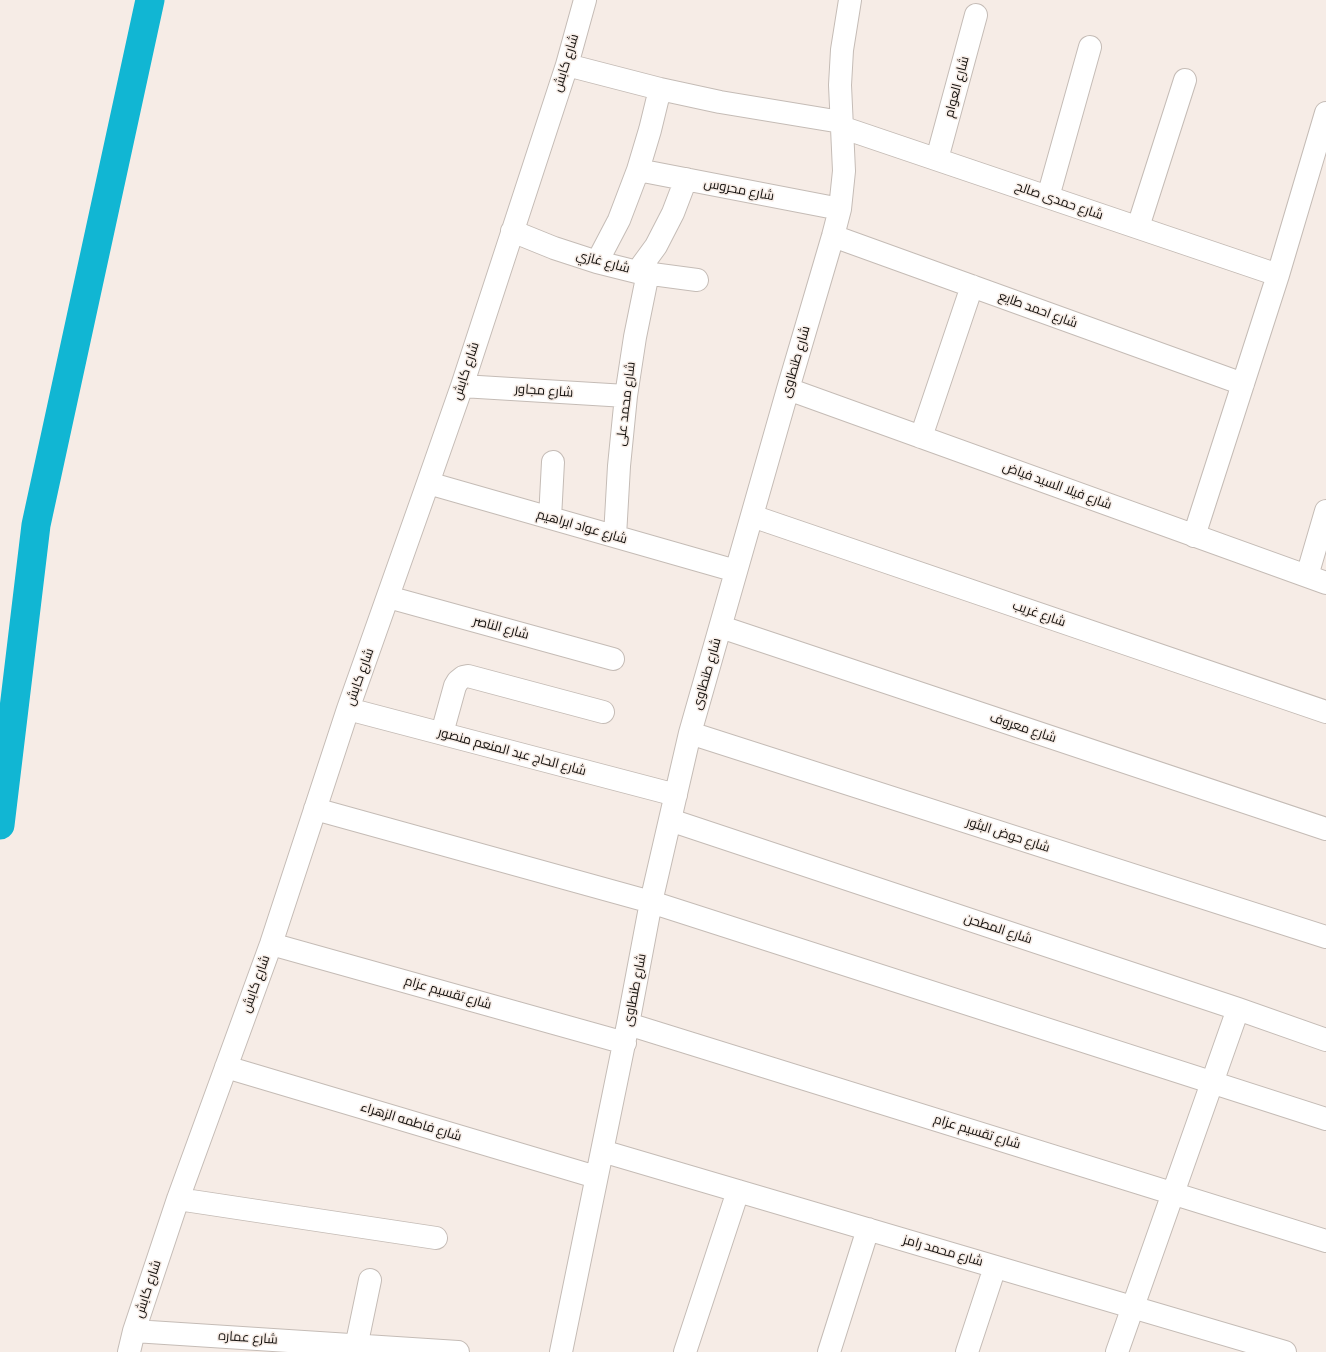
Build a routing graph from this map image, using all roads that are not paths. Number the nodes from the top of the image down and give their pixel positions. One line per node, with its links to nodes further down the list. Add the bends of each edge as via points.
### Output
1 (584, 0): 5 (street, شارع كابش)
2 (850, 0): 9 (street, شارع طنطاوى, via 842,50)
3 (976, 14): 10 (street, شارع العوام)
4 (1090, 47): 13 (street)
5 (566, 65): 7 (street, شارع حمدى صالح); 16 (street, شارع كابش)
6 (1185, 80): 15 (street)
7 (660, 89): 9 (street, شارع حمدى صالح); 11 (street)
8 (1326, 113): 20 (street)
9 (841, 124): 10 (street, شارع حمدى صالح); 14 (street, شارع طنطاوى, via 844,171)
10 (937, 160): 13 (street, شارع حمدى صالح)
11 (638, 170): 12 (street, شارع محروس); 18 (street, via 619,220)
12 (686, 179): 14 (street, شارع محروس); 19 (street, via 673,214)
13 (1048, 197): 15 (street, شارع حمدى صالح)
14 (840, 209): 17 (street, شارع طنطاوى)
15 (1138, 228): 20 (street, شارع حمدى صالح)
16 (512, 232): 18 (street, شارع غازي); 24 (street, شارع كابش)
17 (833, 236): 22 (street, شارع احمد طايع); 25 (street, شارع طنطاوى)
18 (597, 262): 19 (street, شارع غازي)
19 (643, 272): 21 (street, شارع غازي); 26 (street, شارع محمد على)
20 (1278, 274): 23 (street)
21 (696, 280)
22 (972, 286): 23 (street, شارع احمد طايع); 27 (street)
23 (1243, 384): 34 (street)
24 (462, 386): 26 (street, شارع مجاور); 29 (street, شارع كابش)
25 (788, 389): 27 (street, شارع فيلا السيد فياض); 31 (street, شارع طنطاوى)
26 (626, 396): 33 (street, شارع محمد على)
27 (922, 437): 34 (street, شارع فيلا السيد فياض)
28 (553, 462): 32 (street)
29 (428, 483): 32 (street, شارع عواد ابراهيم); 37 (street, شارع كابش)
30 (1326, 511): 36 (street)
31 (752, 516): 35 (street, شارع طنطاوى); 42 (street, شارع غريب)
32 (550, 518): 33 (street, شارع عواد ابراهيم)
33 (615, 536): 35 (street, شارع عواد ابراهيم)
34 (1194, 536): 36 (street, شارع فيلا السيد فياض)
35 (736, 571): 38 (street, شارع طنطاوى)
36 (1316, 580)
37 (388, 597): 39 (street, شارع الناصر); 40 (street, شارع كابش)
38 (720, 628): 44 (street, شارع طنطاوى); 48 (street, شارع معروف)
39 (613, 659)
40 (348, 709): 43 (street, شارع الحاج عبد المنعم منصور); 46 (street, شارع كابش)
41 (603, 712): 43 (street, via 468,676 458,680 455,686)
42 (1326, 712)
43 (442, 733): 45 (street, شارع الحاج عبد المنعم منصور)
44 (690, 733): 45 (street, شارع طنطاوى); 50 (street, شارع حوض البثور)
45 (676, 795): 47 (street, شارع طنطاوى)
46 (315, 809): 49 (street); 51 (street, شارع كابش)
47 (670, 820): 49 (street, شارع طنطاوى); 52 (street, شارع المطحن)
48 (1326, 829)
49 (651, 902): 53 (street, شارع طنطاوى); 56 (street)
50 (1326, 937)
51 (271, 944): 53 (street, شارع تقسيم عزام); 55 (street, شارع كابش)
52 (1238, 1009): 54 (street, شارع المطحن); 56 (street)
53 (627, 1033): 58 (street, شارع طنطاوى); 61 (street, شارع تقسيم عزام)
54 (1326, 1040)
55 (226, 1067): 59 (street, شارع فاطمه الزهراء); 62 (street, شارع كابش)
56 (1211, 1082): 57 (street); 61 (street)
57 (1326, 1119)
58 (602, 1151): 59 (street, شارع طنطاوى); 60 (street, شارع محمد رامز)
59 (596, 1177): 74 (street, شارع طنطاوى)
60 (738, 1191): 63 (street, شارع محمد رامز); 75 (street)
61 (1172, 1193): 65 (street, شارع تقسيم عزام); 68 (street)
62 (178, 1199): 64 (street); 69 (street, شارع كابش)
63 (868, 1229): 66 (street, شارع محمد رامز); 76 (street)
64 (436, 1238)
65 (1326, 1241)
66 (995, 1267): 68 (street, شارع محمد رامز); 77 (street)
67 (370, 1280): 70 (street)
68 (1132, 1307): 71 (street, شارع محمد رامز); 78 (street)
69 (134, 1331): 70 (street, شارع عماره); 72 (street, شارع كابش)
70 (355, 1349): 73 (street, شارع عماره)
71 (1274, 1350)
72 (129, 1352)
73 (458, 1352)
74 (561, 1352)
75 (685, 1352)
76 (830, 1352)
77 (968, 1352)
78 (1117, 1352)

